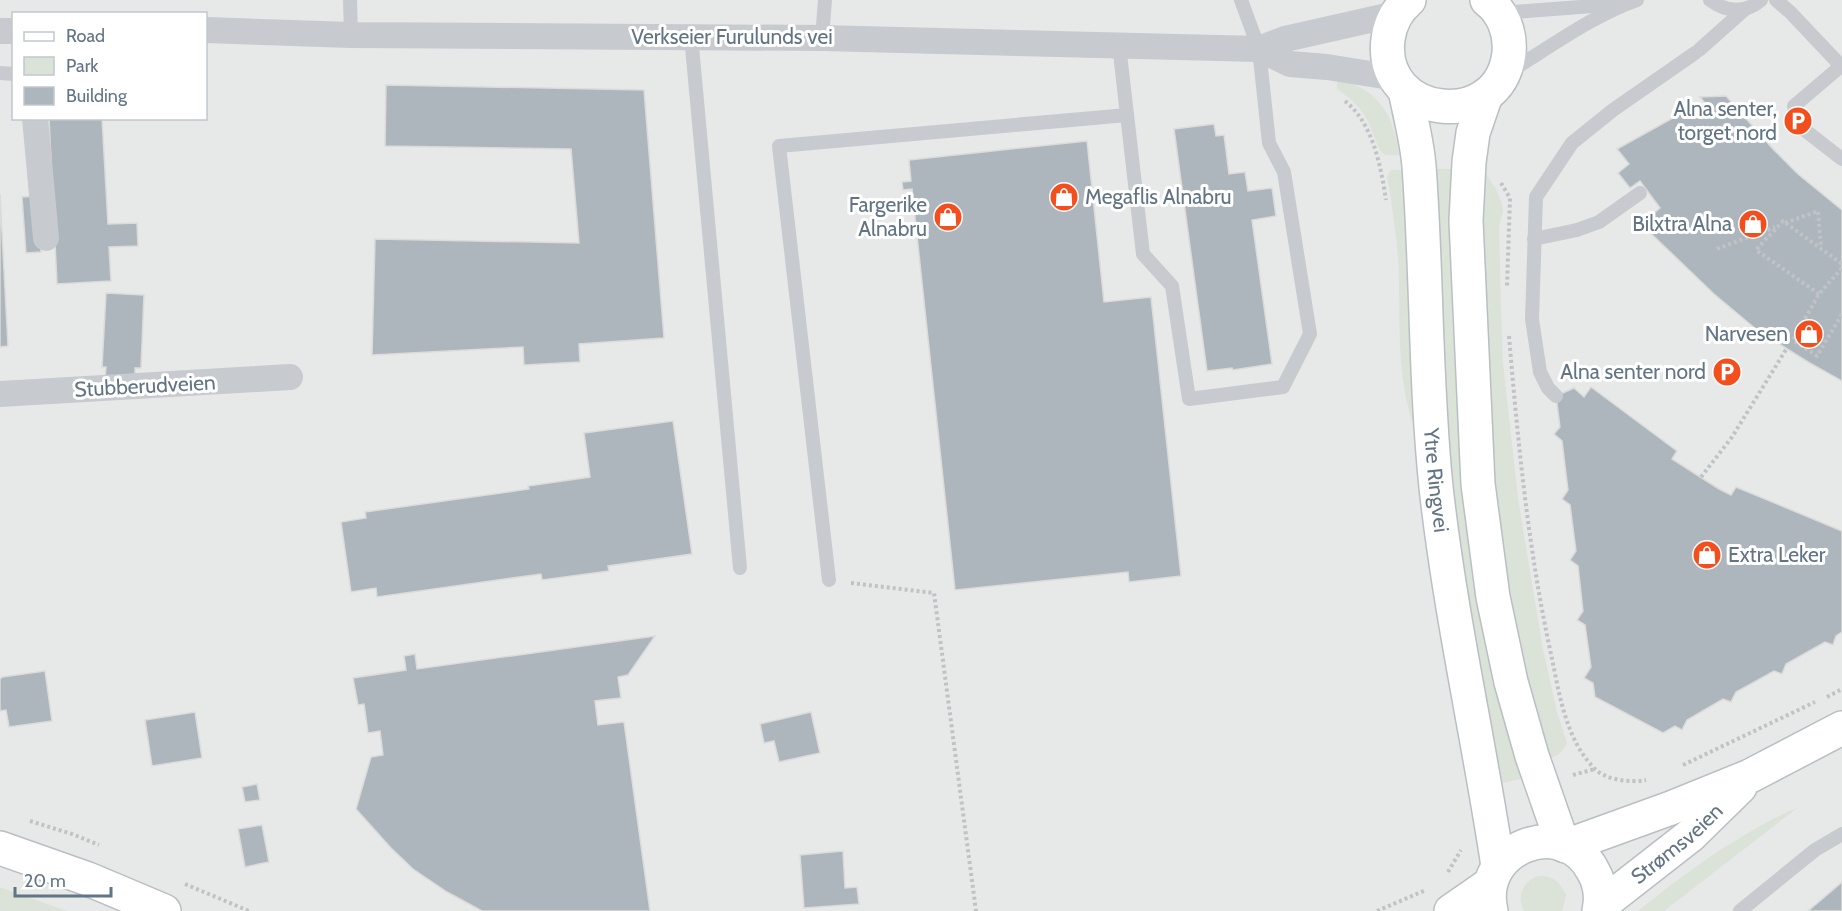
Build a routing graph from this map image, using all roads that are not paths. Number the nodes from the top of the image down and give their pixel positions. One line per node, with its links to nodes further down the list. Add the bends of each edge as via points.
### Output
1 (350, 0): 12 (lane)
2 (825, 0): 14 (lane)
3 (1240, 0): 16 (lane)
4 (1710, 0): 10 (lane, via 1719,7)
5 (1761, 0): 10 (lane)
6 (1776, 0): 17 (lane)
7 (1631, 2): 8 (lane); 19 (lane)
8 (1492, 4): 19 (main road, Ytre Ringvei, via 1507,28 1510,44 1508,61)
9 (1403, 7): 16 (street, Verkseier Furulunds vei); 18 (main road, Ytre Ringvei, via 1389,30 1387,46 1389,63)
10 (1744, 10): 25 (lane, via 1697,51 1572,143 1536,197)
11 (207, 30): 12 (street, Verkseier Furulunds vei)
12 (351, 35): 13 (street, Verkseier Furulunds vei)
13 (691, 36): 14 (street, Verkseier Furulunds vei); 29 (lane)
14 (822, 38): 15 (street, Verkseier Furulunds vei)
15 (1119, 45): 16 (street, Verkseier Furulunds vei); 20 (lane)
16 (1259, 49): 18 (street, Verkseier Furulunds vei, via 1290,64 1348,70); 20 (lane, via 1269,143 1284,172 1310,334 1283,387 1189,399 1172,286 1143,254)
17 (1842, 67): 22 (lane, via 1794,106 1797,124)
18 (1401, 84): 19 (main road, via 1419,100 1453,107 1470,104); 36 (main road, Ytre Ringvei, via 1419,164 1427,362 1437,487)
19 (1494, 86): 34 (main road, Ytre Ringvei, via 1473,133 1468,162 1466,221 1478,484 1493,597 1510,682)
20 (1127, 115): 30 (lane, via 779,146)
21 (35, 120): 24 (street)
22 (1842, 159)
23 (1640, 194): 25 (lane, via 1599,222)
24 (45, 238)
25 (1534, 239): 28 (lane, via 1532,319 1540,372)
26 (290, 377): 27 (street, Stubberudveien)
27 (0, 394)
28 (1556, 396)
29 (740, 568)
30 (829, 580)
31 (1842, 728): 32 (main road, Strømsveien)
32 (1750, 776): 34 (main road, Strømsveien); 38 (main road, Strømsveien, via 1691,835)
33 (1842, 834): 40 (lane, via 1815,850)
34 (1565, 845): 36 (main road, via 1541,842 1520,847 1508,855); 38 (main road, via 1590,864 1597,877)
35 (0, 848): 39 (main road)
36 (1493, 887): 37 (main road)
37 (1442, 899)
38 (1599, 909)
39 (164, 911)
40 (1740, 911)

